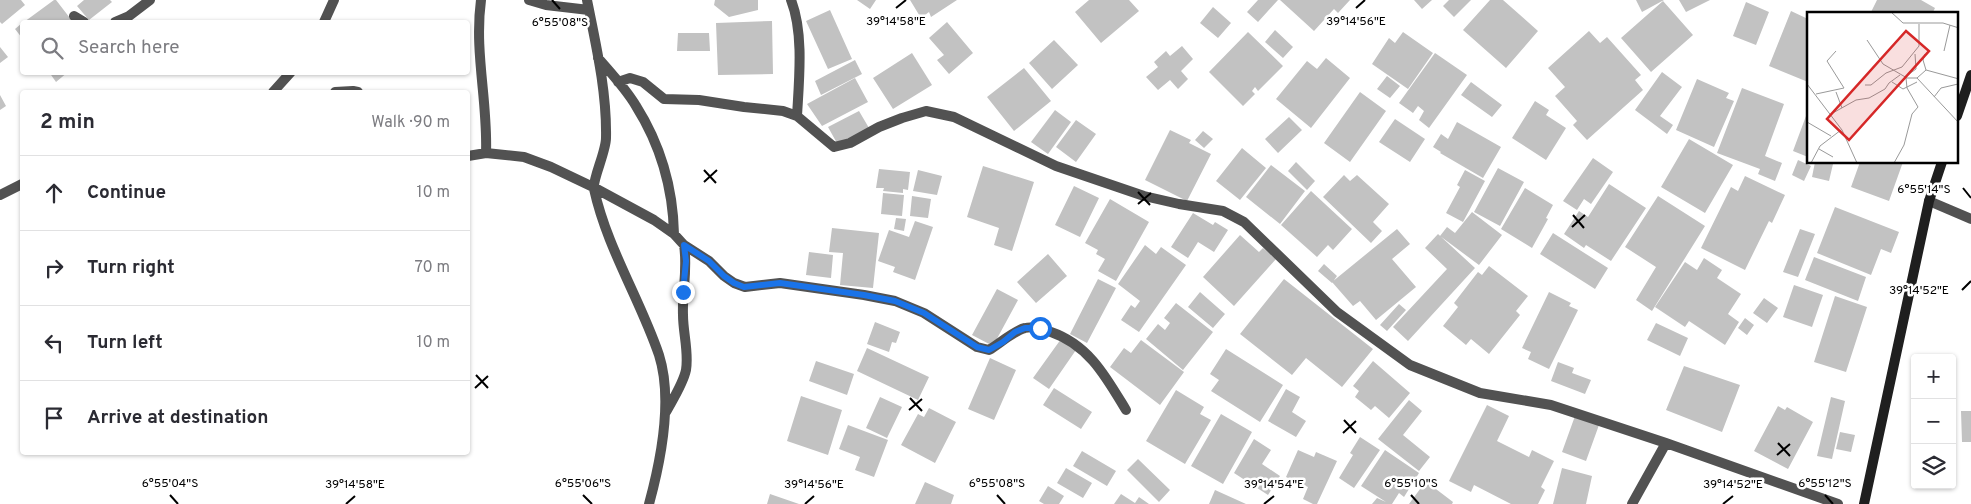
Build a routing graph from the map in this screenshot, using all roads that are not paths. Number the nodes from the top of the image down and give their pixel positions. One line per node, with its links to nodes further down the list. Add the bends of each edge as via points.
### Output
1 (150, 0): 9 (street)
2 (334, 0): 10 (street)
3 (481, 0): 18 (street, via 478,34)
4 (529, 0): 6 (street, via 546,5)
5 (791, 0): 17 (street, via 795,10 799,55)
6 (588, 5): 11 (street)
7 (74, 16): 8 (street)
8 (81, 20)
9 (120, 20)
10 (325, 20)
11 (598, 58): 14 (street); 22 (street, via 606,141)
12 (288, 75): 15 (street)
13 (1971, 75): 16 (main road)
14 (618, 82): 17 (street, via 630,78 643,82 664,98 783,111); 26 (street, via 650,132 662,164 670,195)
15 (275, 90)
16 (1958, 113)
17 (797, 116): 30 (street, via 834,147 926,111 954,117 1056,166 1144,196 1223,211 1244,222 1337,312 1410,364 1480,393 1551,405)
18 (486, 153): 19 (street); 22 (street, via 524,157)
19 (470, 156)
20 (1941, 164): 24 (main road)
21 (20, 185): 23 (street)
22 (593, 186): 26 (street); 29 (street, via 612,245 659,356)
23 (0, 195)
24 (1929, 201): 25 (street); 34 (main road)
25 (1971, 219)
26 (674, 234): 27 (street)
27 (684, 245): 28 (street, via 744,287 780,283 895,301 924,313 977,347 989,350 1025,328 1040,328 1067,338 1088,355); 29 (street, via 682,318 686,369)
28 (1126, 410)
29 (666, 413): 31 (street, via 658,472)
30 (1666, 443): 32 (street); 33 (street)
31 (649, 504)
32 (1632, 504)
33 (1838, 504)
34 (1864, 504)

